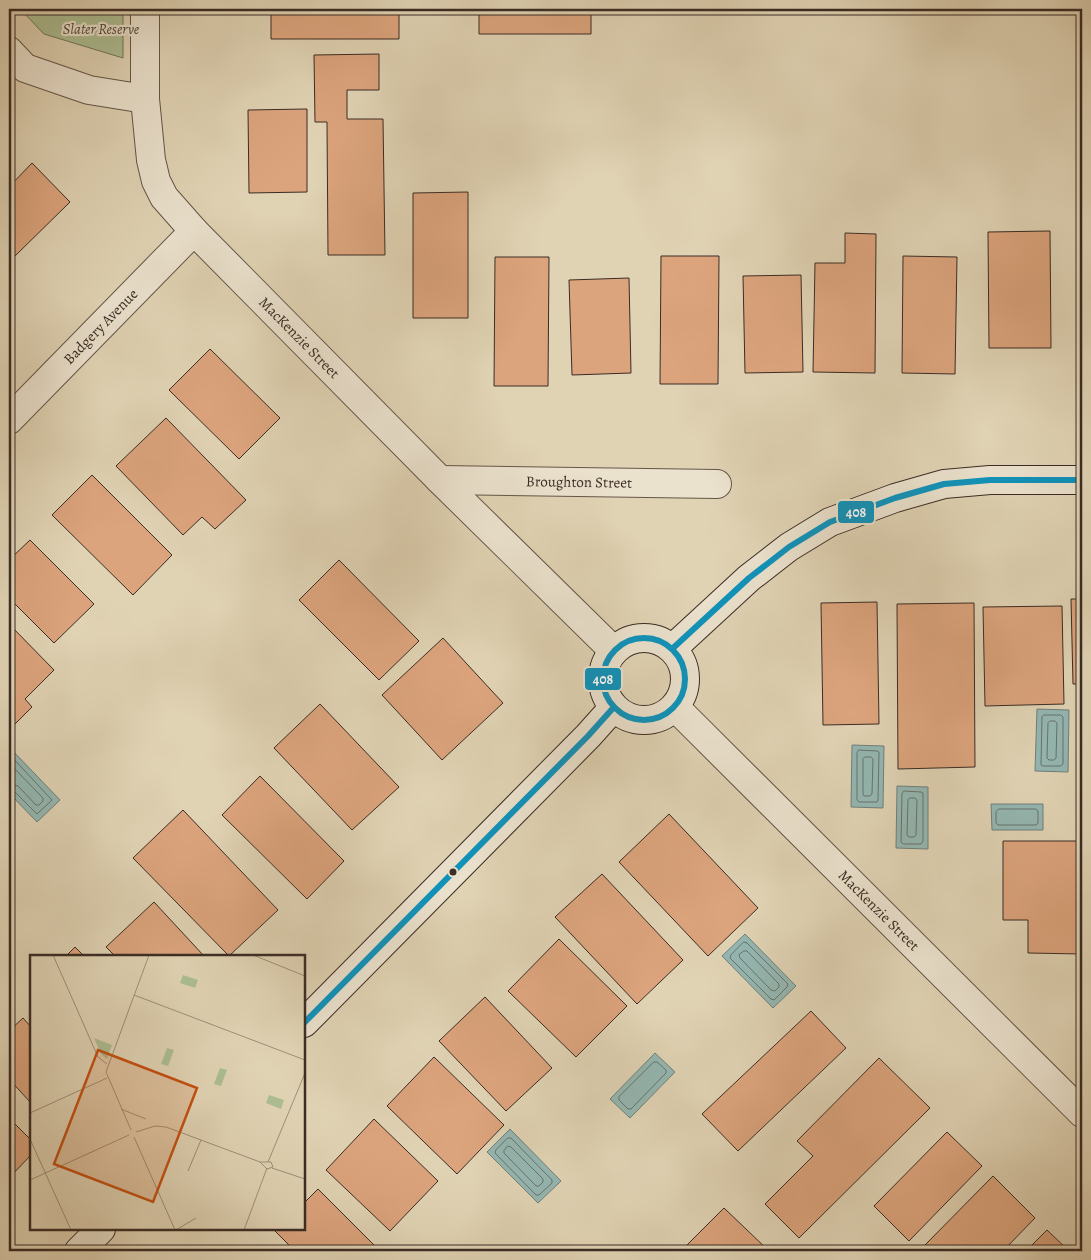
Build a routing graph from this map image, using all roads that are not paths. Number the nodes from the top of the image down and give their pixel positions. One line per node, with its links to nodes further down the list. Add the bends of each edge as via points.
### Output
1 (145, 9): 3 (street, MacKenzie Street)
2 (9, 51): 3 (street, via 25,68 89,90)
3 (145, 99): 4 (street, MacKenzie Street, via 156,181 164,197)
4 (194, 232): 5 (street, Badgery Avenue); 6 (street, MacKenzie Street)
5 (9, 420)
6 (440, 480): 8 (street, Broughton Street); 10 (street, MacKenzie Street)
7 (1082, 480): 9 (street, via 990,480 944,484 830,522 789,547 749,578)
8 (717, 484)
9 (672, 649): 10 (street, via 649,638 624,643); 11 (street, via 685,671 682,696)
10 (614, 651): 12 (street, via 603,672 604,691)
11 (675, 707): 12 (street, via 656,719 644,721 633,720); 14 (street, MacKenzie Street)
12 (614, 708): 13 (street)
13 (305, 1023)
14 (1082, 1113)
15 (100, 1230): 16 (street)
16 (78, 1251)

